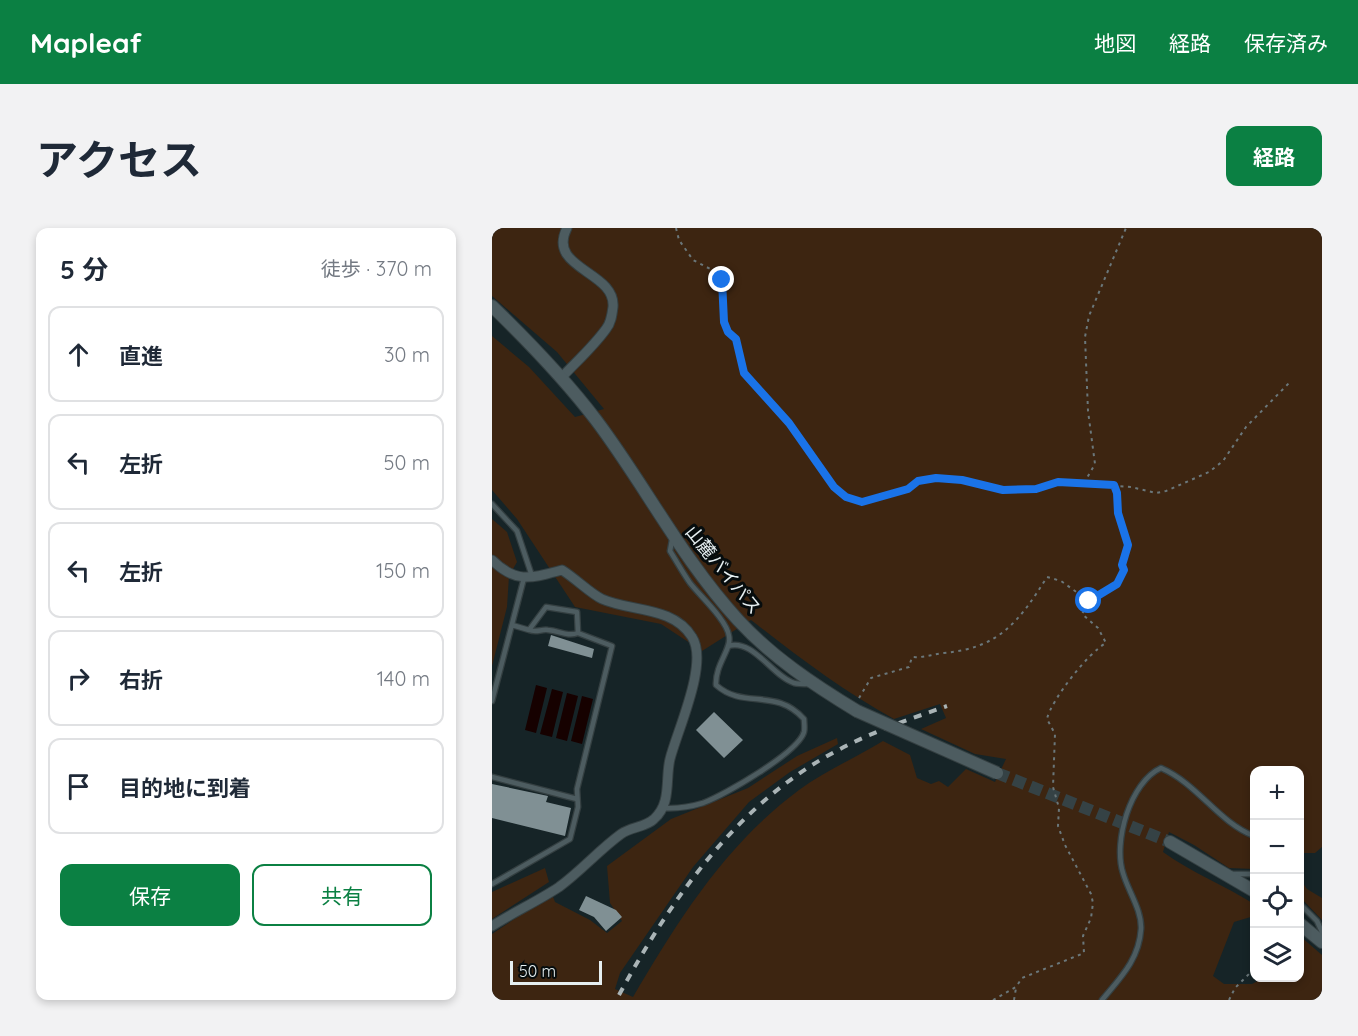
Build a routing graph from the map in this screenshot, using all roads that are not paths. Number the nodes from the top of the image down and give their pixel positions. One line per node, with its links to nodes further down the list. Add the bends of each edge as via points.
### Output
1 (567, 228): 3 (street, via 564,246 568,258 603,282 613,303 606,329)
2 (492, 306): 3 (street, 山麓バイパス)
3 (562, 377): 5 (street, 山麓バイパス)
4 (492, 504): 7 (lane, via 517,531)
5 (673, 536): 11 (lane, via 670,551 726,627); 12 (street, 山麓バイパス, via 738,620)
6 (492, 560): 7 (street, via 505,573)
7 (528, 578): 8 (lane); 17 (street, via 562,570 601,599 663,614 693,638 697,664 669,761 668,789)
8 (512, 625): 9 (lane); 13 (lane)
9 (529, 630): 10 (lane); 10 (lane, via 546,607 577,612)
10 (578, 633): 16 (lane, via 612,646)
11 (728, 646): 12 (lane, via 750,649 793,683); 17 (lane, via 716,672 716,685 727,694 792,706 804,718 804,733 795,746 756,775 703,802)
12 (814, 685): 14 (street, 山麓バイパス, bridge)
13 (492, 701)
14 (997, 773)
15 (492, 777): 16 (lane)
16 (577, 799): 22 (lane, via 570,839)
17 (662, 808): 25 (street, via 653,820 622,833 558,887)
18 (1250, 834): 29 (lane, via 1225,818 1188,782 1161,768 1150,773 1139,786 1129,810 1119,851 1141,927 1138,950 1126,972)
19 (1170, 842): 20 (street)
20 (1228, 874): 21 (lane); 23 (street)
21 (1250, 874)
22 (492, 884)
23 (1250, 888)
24 (1304, 909): 27 (lane)
25 (492, 926)
26 (1304, 928): 28 (street)
27 (1322, 932)
28 (1322, 942)
29 (1101, 1000)

